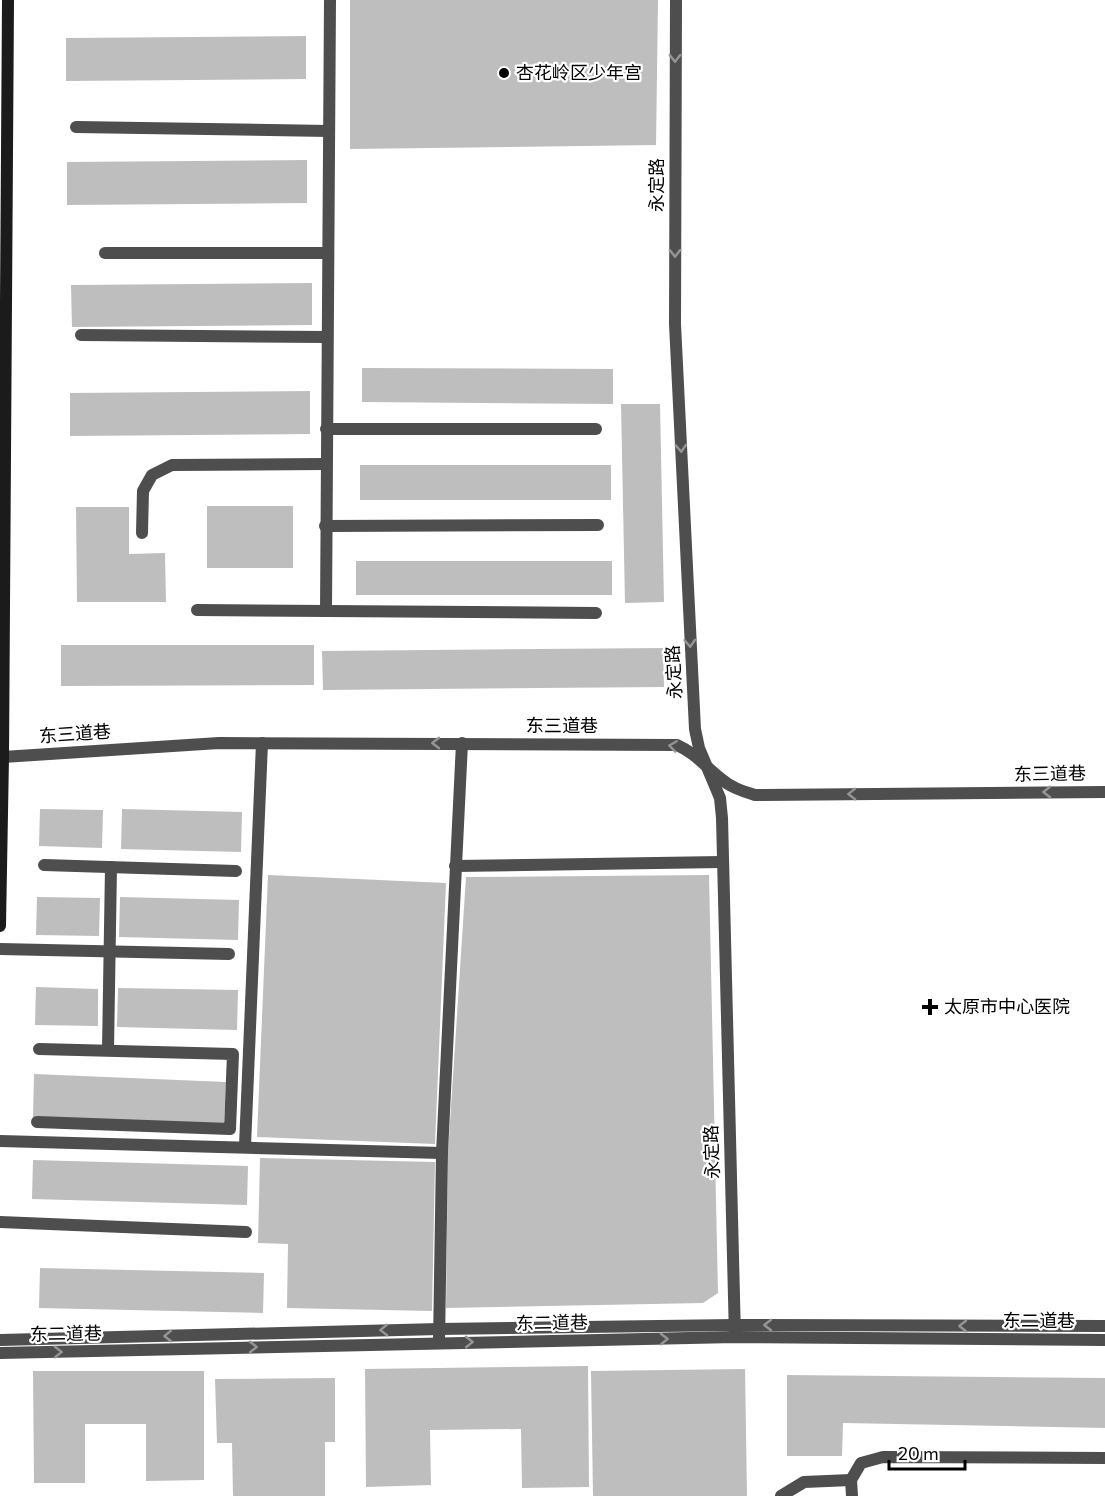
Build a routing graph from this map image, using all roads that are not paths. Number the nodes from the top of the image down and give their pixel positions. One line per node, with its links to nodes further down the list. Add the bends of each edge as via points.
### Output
1 (8, 0): 21 (street)
2 (330, 0): 5 (street)
3 (676, 0): 22 (street, 永定路, one-way to 22, via 675,335 695,729)
4 (76, 127): 5 (street)
5 (329, 131): 7 (street)
6 (105, 253): 7 (street)
7 (327, 253): 9 (street)
8 (81, 335): 9 (street)
9 (326, 337): 10 (street)
10 (326, 429): 11 (street); 12 (street)
11 (596, 429)
12 (325, 464): 14 (street); 15 (street, via 172,465 152,475 143,491)
13 (598, 525): 14 (street)
14 (325, 526): 17 (street)
15 (142, 533)
16 (197, 610): 17 (street)
17 (326, 611): 18 (street)
18 (596, 613)
19 (262, 743): 20 (street, 东三道巷, one-way to 19); 21 (street, 东三道巷); 37 (street)
20 (462, 743): 22 (street, 东三道巷, one-way to 20, via 677,745); 26 (street)
21 (2, 757): 29 (street)
22 (705, 764): 23 (street, 东三道巷, one-way to 22, via 755,795 721,779); 24 (street, 永定路, via 720,798)
23 (1105, 792)
24 (722, 862): 26 (street); 43 (street, 永定路)
25 (44, 865): 27 (street)
26 (455, 866): 38 (street)
27 (111, 867): 28 (street); 31 (street)
28 (236, 872)
29 (0, 926)
30 (0, 948): 31 (street)
31 (110, 951): 32 (street); 34 (street)
32 (230, 954)
33 (39, 1048): 34 (street)
34 (108, 1050): 35 (street, via 232,1054 230,1130)
35 (37, 1122)
36 (0, 1141): 37 (street)
37 (245, 1146): 38 (street)
38 (442, 1153): 42 (street)
39 (0, 1222): 40 (street)
40 (246, 1232)
41 (1105, 1326): 43 (street, 东二道巷, one-way to 43)
42 (439, 1329): 43 (street, 东二道巷); 44 (street, 东二道巷, one-way to 44); 46 (street)
43 (735, 1331): 45 (street, 东二道巷); 46 (street, 东二道巷, one-way to 43)
44 (0, 1340)
45 (1105, 1340)
46 (439, 1343): 47 (street, 东二道巷, one-way to 46)
47 (0, 1353)
48 (1105, 1458): 49 (street, via 883,1457 861,1463)
49 (851, 1480): 50 (street, via 804,1482); 51 (street)
50 (781, 1496)
51 (852, 1496)

